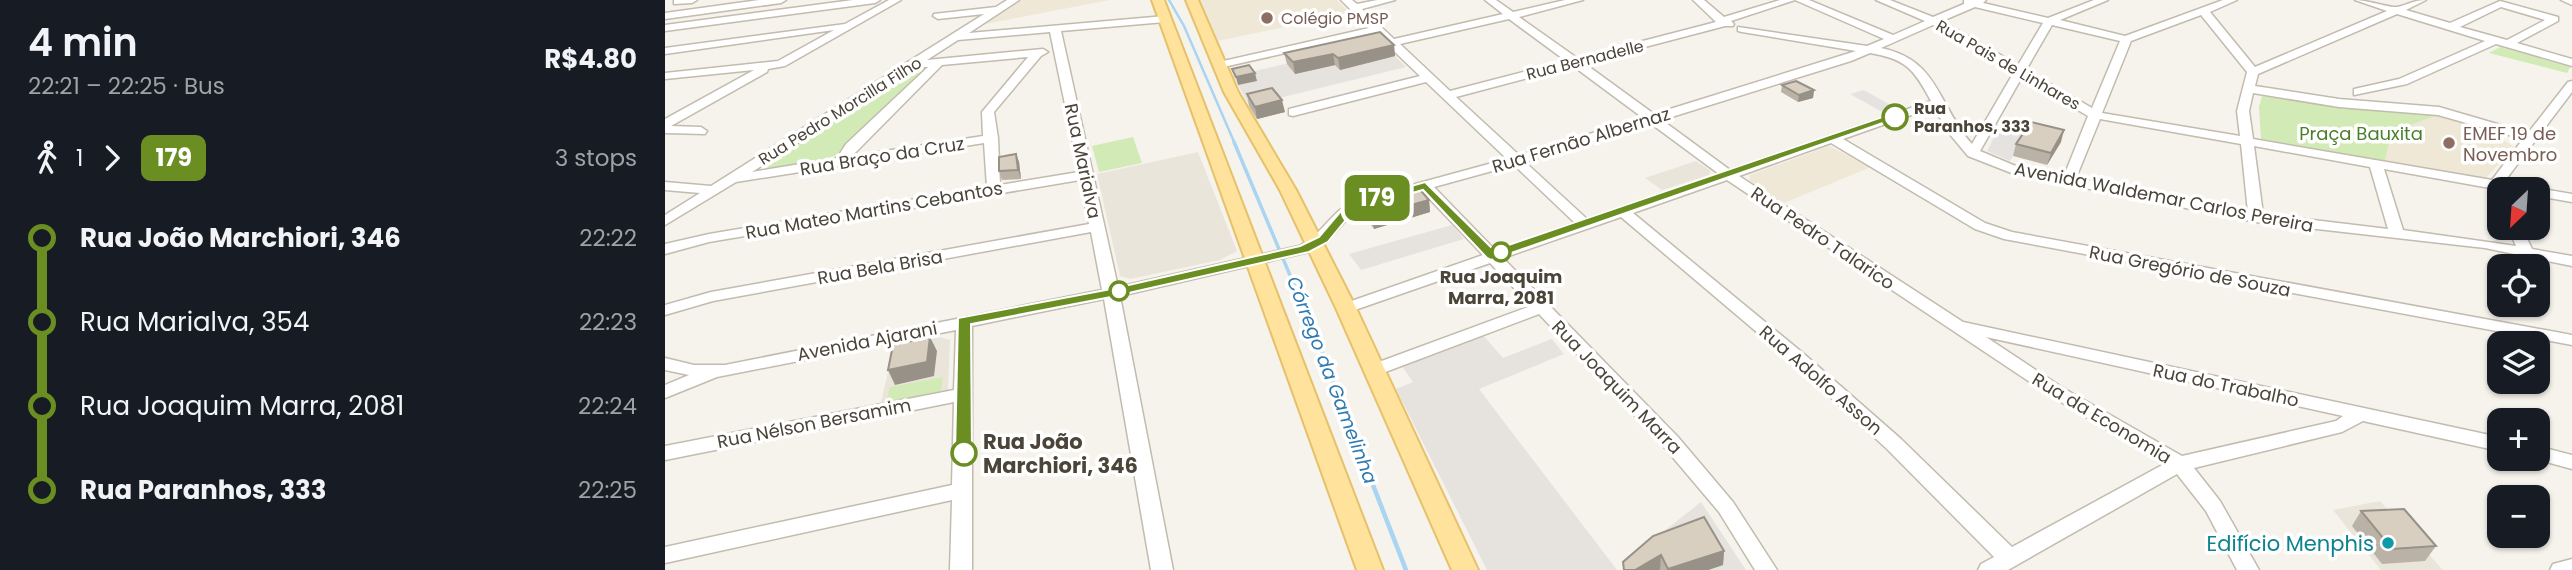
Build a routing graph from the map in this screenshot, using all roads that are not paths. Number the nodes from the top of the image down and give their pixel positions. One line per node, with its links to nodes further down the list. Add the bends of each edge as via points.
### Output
1 (692, 0): 21 (street)
2 (781, 0): 28 (street)
3 (875, 0): 37 (street)
4 (897, 0): 35 (street)
5 (1014, 0): 25 (street, Rua Pedro Morcilla Filho)
6 (1159, 0): 31 (main road)
7 (1192, 0): 56 (main road)
8 (1390, 0): 24 (street)
9 (1490, 0): 30 (street, Rua Pedro Talarico)
10 (1578, 0): 30 (street)
11 (1698, 0): 33 (street, Avenida Waldemar Carlos Pereira)
12 (1790, 0): 33 (street, Rua Bernadelle)
13 (1800, 0): 42 (street)
14 (1881, 0): 34 (street, Rua Pais de Linhares)
15 (1962, 0): 22 (street)
16 (2103, 0): 32 (street)
17 (2232, 0): 26 (street)
18 (2360, 0): 27 (street)
19 (2421, 0): 27 (street)
20 (2566, 0): 23 (street)
21 (678, 2)
22 (1978, 2): 32 (street); 34 (street, Rua Fernão Albernaz)
23 (2572, 2)
24 (1350, 4): 39 (street)
25 (999, 10): 29 (street); 41 (street, Rua Pedro Morcilla Filho)
26 (2201, 11): 43 (street); 57 (street)
27 (2396, 11): 36 (street); 57 (street)
28 (665, 16)
29 (938, 16)
30 (1511, 16): 45 (street); 52 (street, Rua Pedro Talarico)
31 (1165, 19): 38 (street); 103 (main road)
32 (2049, 21): 43 (street); 58 (street)
33 (1722, 22): 40 (street, Avenida Waldemar Carlos Pereira); 52 (street, Rua Bernadelle)
34 (1934, 22): 42 (street, Rua Fernão Albernaz); 58 (street, Rua Pais de Linhares)
35 (850, 25): 47 (street); 55 (street)
36 (2451, 27): 44 (street); 44 (street, via 2500,4 2554,19)
37 (665, 28)
38 (1055, 29): 41 (street); 46 (street, Rua Marialva)
39 (1378, 29): 45 (street); 56 (street)
40 (1742, 29): 48 (street, Avenida Waldemar Carlos Pereira); 50 (street, Avenida Waldemar Carlos Pereira)
41 (955, 38): 54 (street, Rua Pedro Morcilla Filho)
42 (1893, 39): 48 (street, Rua Fernão Albernaz)
43 (2126, 39): 67 (street)
44 (2502, 42): 53 (street); 63 (street, via 2403,82)
45 (1392, 43): 60 (street)
46 (1059, 50): 49 (street); 79 (street, Rua Marialva)
47 (665, 51)
48 (1865, 51): 50 (street, Rua Fernão Albernaz); 65 (street, Avenida Waldemar Carlos Pereira, via 1907,60 1920,70)
49 (1037, 53): 51 (street); 71 (street, via 989,109)
50 (1843, 55): 68 (street, Rua Fernão Albernaz)
51 (939, 62): 54 (street); 77 (street)
52 (1575, 63): 64 (street, Rua Bernadelle); 68 (street, Rua Pedro Talarico)
53 (2572, 63)
54 (915, 64): 82 (street, Rua Pedro Morcilla Filho)
55 (775, 65): 59 (street); 69 (street)
56 (1219, 65): 100 (main road, via 1289,190)
57 (2253, 72): 62 (street)
58 (2021, 73): 67 (street, Rua Pais de Linhares); 75 (street)
59 (665, 76)
60 (1427, 78): 64 (street); 66 (street)
61 (2572, 84): 73 (street)
62 (2249, 89): 73 (street, via 2339,103 2439,111); 74 (street, via 2243,111)
63 (2358, 92)
64 (1446, 96): 76 (street)
65 (1938, 102): 72 (street); 75 (street, Avenida Waldemar Carlos Pereira, via 1957,136)
66 (1293, 112)
67 (2095, 115): 74 (street, Rua Pais de Linhares); 83 (street)
68 (1652, 119): 76 (street, Rua Fernão Albernaz); 80 (street, Rua Pedro Talarico)
69 (665, 126): 70 (street)
70 (701, 131)
71 (992, 138): 77 (street, Rua Braço da Cruz); 88 (street)
72 (1831, 138): 80 (street); 112 (street, Rua Gregório de Souza, via 1980,226 2009,236)
73 (2532, 138): 81 (street)
74 (2248, 143): 78 (street, Rua Pais de Linhares); 92 (street)
75 (1973, 153): 83 (street, Avenida Waldemar Carlos Pereira, via 2014,170)
76 (1514, 161): 85 (street, Rua Fernão Albernaz); 94 (street)
77 (841, 163): 82 (street, Rua Braço da Cruz)
78 (2376, 165): 86 (street, Rua Pais de Linhares); 97 (street)
79 (1084, 175): 88 (street, Rua Mateo Martins Cebantos); 95 (street, Rua Marialva)
80 (1728, 175): 91 (street); 111 (street, Rua Pedro Talarico)
81 (2505, 177)
82 (731, 179): 87 (street, Rua Pedro Morcilla Filho)
83 (2069, 182): 92 (street, Avenida Waldemar Carlos Pereira)
84 (665, 186): 87 (street)
85 (1425, 186): 100 (street, Rua Fernão Albernaz, via 1350,207); 104 (street, Rua Joaquim Marra)
86 (2487, 187)
87 (714, 190): 93 (street, Rua Pedro Morcilla Filho)
88 (994, 190): 99 (street, Rua Mateo Martins Cebantos)
89 (2550, 194): 90 (street)
90 (2572, 198)
91 (1623, 212): 94 (street); 126 (street, Rua Adolfo Asson, via 1884,435)
92 (2256, 218): 97 (street, Avenida Waldemar Carlos Pereira)
93 (665, 221)
94 (1584, 224): 104 (street)
95 (1097, 226): 106 (street, Rua Marialva); 109 (street, Rua Bela Brisa, via 711,297)
96 (665, 229): 99 (street)
97 (2397, 235): 102 (street, Avenida Waldemar Carlos Pereira)
98 (2521, 240): 102 (street)
99 (682, 243): 101 (street, Rua Mateo Martins Cebantos)
100 (1314, 245): 103 (street, Avenida Ajarani); 107 (main road)
101 (665, 249)
102 (2526, 251): 105 (street, Avenida Waldemar Carlos Pereira)
103 (1273, 256): 106 (street, Avenida Ajarani); 130 (main road)
104 (1491, 256): 107 (street); 108 (street, Rua Joaquim Marra)
105 (2572, 261)
106 (1111, 293): 110 (street, Avenida Ajarani); 129 (street, Rua Marialva)
107 (1346, 308): 114 (main road)
108 (1542, 308): 114 (street); 132 (street, Rua Joaquim Marra, via 1704,479)
109 (665, 310)
110 (964, 321): 115 (street, Avenida Ajarani); 117 (street)
111 (1954, 325): 118 (street, Rua do Trabalho); 123 (street, Rua da Economia)
112 (2572, 340)
113 (665, 364): 115 (street, Avenida Ajarani)
114 (1374, 370): 131 (main road)
115 (712, 373): 116 (street)
116 (665, 392)
117 (964, 394): 120 (street, Rua Nélson Bersamim); 124 (street)
118 (2360, 414): 119 (street, Rua do Trabalho); 123 (street, via 2341,426)
119 (2487, 441)
120 (665, 453)
121 (2550, 456): 122 (street)
122 (2572, 462)
123 (2180, 464): 126 (street); 134 (street, Rua da Economia, via 2206,495)
124 (963, 491): 125 (street); 128 (street)
125 (665, 555)
126 (2010, 559): 133 (street)
127 (2572, 568): 135 (street)
128 (961, 570)
129 (1162, 570)
130 (1370, 570)
131 (1465, 570)
132 (1766, 570)
133 (1989, 570)
134 (2248, 570)
135 (2561, 570)

